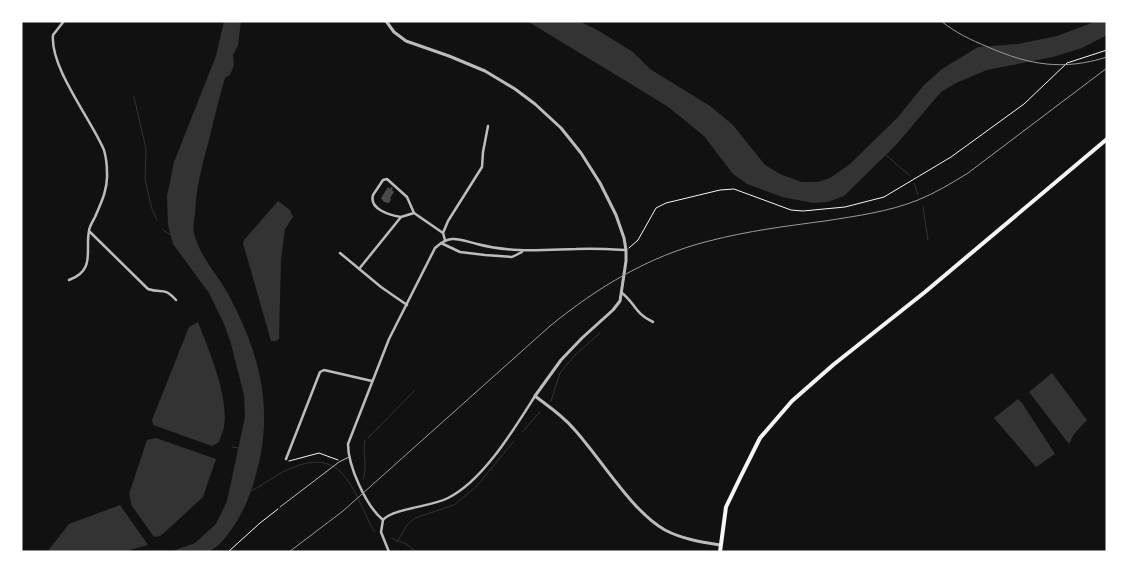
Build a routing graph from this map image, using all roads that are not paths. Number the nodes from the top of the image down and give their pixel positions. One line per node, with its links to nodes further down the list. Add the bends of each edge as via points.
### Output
1 (64, 21): 7 (street, via 53,35 55,54 104,152 106,163 104,195)
2 (386, 21): 11 (street, via 406,41 462,60 494,76 545,112 568,136 594,172 616,215)
3 (488, 126): 8 (street, via 482,167)
4 (1107, 140): 26 (main road, via 792,401 760,438 726,507)
5 (414, 213): 6 (street); 6 (street, via 407,197 384,180 371,198 373,204 392,216); 8 (street)
6 (401, 217): 14 (street)
7 (88, 231): 15 (street, via 89,257 83,271); 17 (street, via 148,289 164,290)
8 (443, 233): 9 (street)
9 (445, 240): 10 (street); 12 (street, via 454,238)
10 (441, 242): 12 (street, via 460,252 512,257); 18 (street)
11 (626, 250): 12 (street, via 587,248); 16 (street)
12 (524, 252)
13 (340, 253): 14 (street)
14 (359, 268): 18 (street)
15 (70, 280)
16 (622, 293): 19 (street, via 639,314); 21 (street, via 613,310 561,360)
17 (176, 300)
18 (407, 305): 20 (street)
19 (653, 322)
20 (372, 381): 22 (street, via 351,433 348,444); 23 (street, via 324,370 320,372)
21 (535, 396): 25 (street, via 482,472 468,485 450,498 392,514); 26 (street, via 573,428 639,510 653,522 677,536)
22 (350, 457): 24 (lane); 25 (street, via 368,503)
23 (286, 459)
24 (280, 507)
25 (383, 520): 27 (street, via 381,532)
26 (720, 545): 28 (main road)
27 (388, 552)
28 (720, 552)

